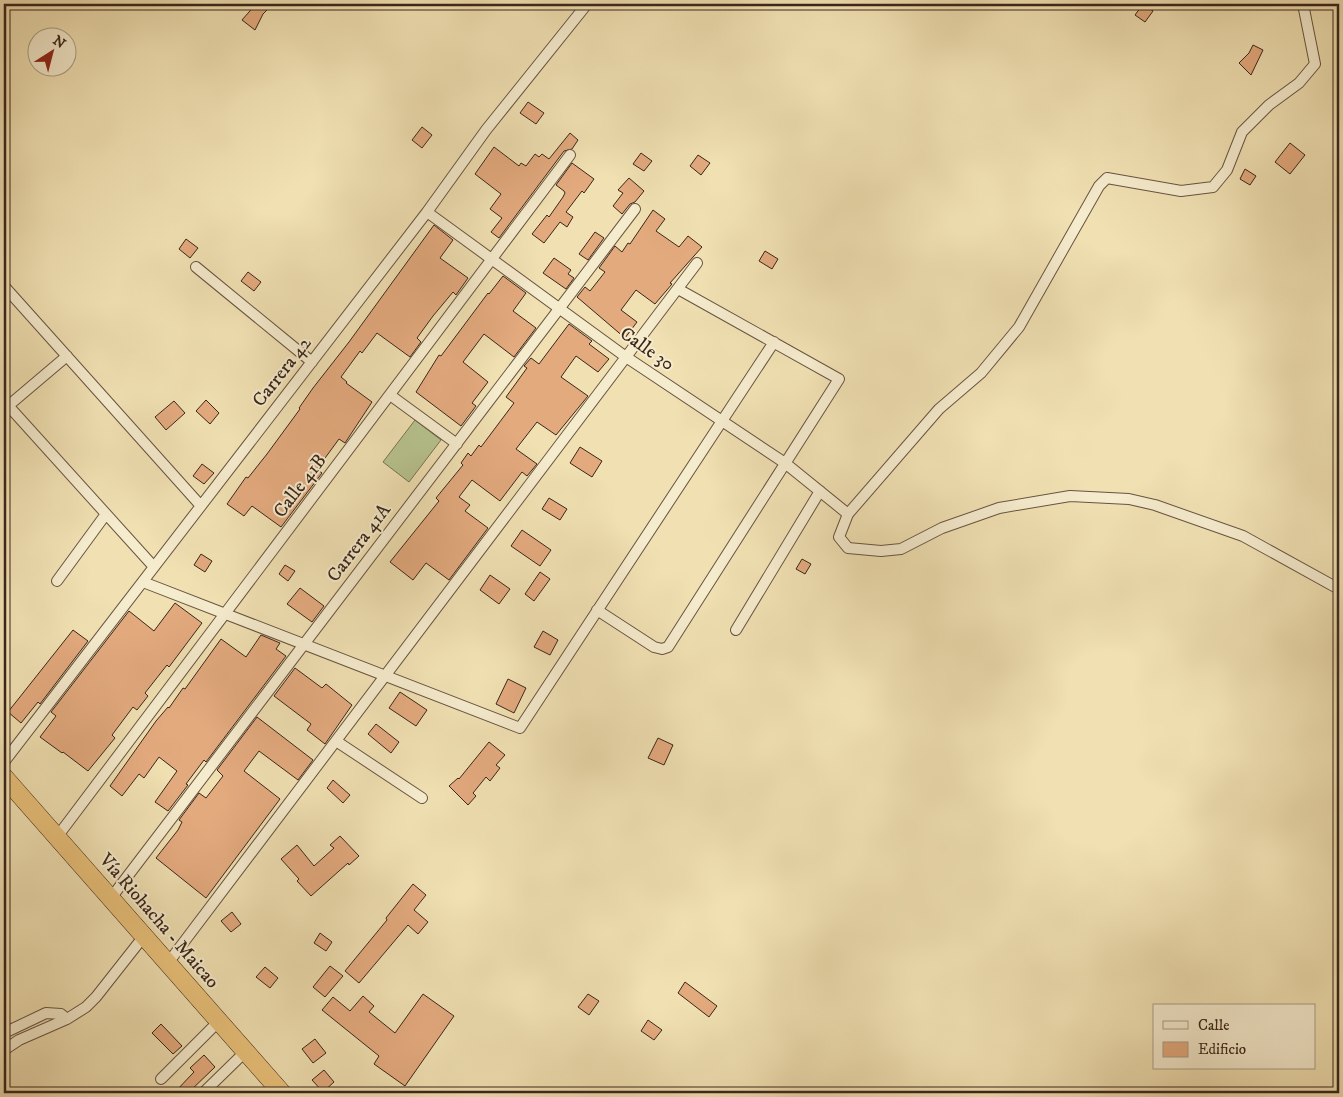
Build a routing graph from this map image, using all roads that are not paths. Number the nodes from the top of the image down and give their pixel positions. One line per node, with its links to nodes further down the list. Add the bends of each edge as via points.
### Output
1 (587, 4): 5 (street, Carrera 42, via 486,130)
2 (1303, 4): 24 (street, via 1315,64 1299,83 1242,132 1227,170 1213,187 1181,191 1108,178 1099,186 1019,327 981,373 939,409)
3 (570, 155): 6 (street, Calle 41B)
4 (636, 209): 11 (street, Carrera 41A)
5 (427, 212): 6 (street, Calle 30); 15 (street, Carrera 42)
6 (492, 259): 11 (street, Calle 30); 16 (street, Calle 41B)
7 (697, 263): 10 (street)
8 (196, 267): 15 (street)
9 (4, 286): 13 (street)
10 (678, 289): 12 (street); 14 (street)
11 (560, 308): 14 (street, Calle 30); 19 (street, Carrera 41A)
12 (774, 342): 18 (street); 20 (street, via 839,379)
13 (67, 356): 17 (street); 22 (street)
14 (626, 357): 18 (street, Calle 30); 33 (street)
15 (312, 362): 22 (street, Carrera 42)
16 (390, 395): 19 (street); 30 (street, Calle 41B)
17 (6, 404): 23 (street)
18 (722, 421): 20 (street, Calle 30); 29 (street)
19 (457, 444): 32 (street, Carrera 41A)
20 (785, 463): 21 (street, Calle 30); 29 (street, via 668,646 662,649 654,647)
21 (820, 491): 24 (street, Calle 30); 31 (street)
22 (201, 506): 25 (street, Carrera 42)
23 (106, 514): 25 (street); 26 (street)
24 (848, 514): 28 (street, via 839,537 848,548 881,551 901,549 942,528 999,508 1070,496 1129,499 1243,536)
25 (154, 567): 27 (street, Carrera 42)
26 (57, 581)
27 (143, 582): 30 (street); 35 (street, Carrera 42)
28 (1339, 589)
29 (597, 610): 33 (street, via 520,728)
30 (225, 613): 32 (street); 38 (street, Calle 41B)
31 (736, 630)
32 (305, 644): 33 (street); 39 (street, Carrera 41A)
33 (386, 676): 34 (street)
34 (336, 741): 37 (street); 41 (street)
35 (4, 762)
36 (4, 777): 38 (highway, Vía Riohacha - Maicao)
37 (422, 798)
38 (57, 837): 39 (highway, Vía Riohacha - Maicao)
39 (110, 898): 40 (highway, Vía Riohacha - Maicao)
40 (144, 936): 41 (highway, Vía Riohacha - Maicao); 42 (street, via 96,997)
41 (168, 963): 43 (highway, Vía Riohacha - Maicao)
42 (67, 1019): 44 (street, via 61,1014 46,1013); 45 (street)
43 (218, 1021): 47 (highway, Vía Riohacha - Maicao); 48 (street)
44 (5, 1030): 45 (street)
45 (20, 1040): 46 (street)
46 (4, 1050)
47 (245, 1052): 49 (street); 50 (highway, Vía Riohacha - Maicao)
48 (161, 1079)
49 (203, 1093)
50 (282, 1093)

